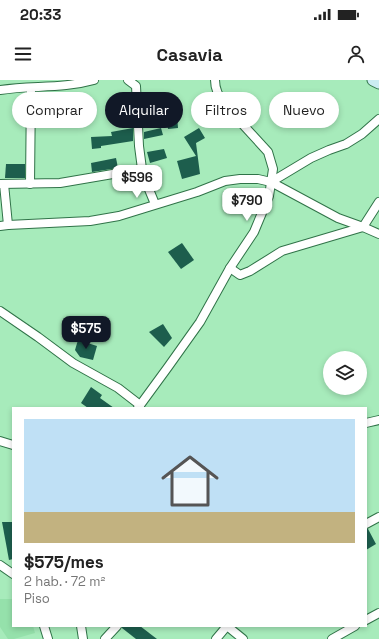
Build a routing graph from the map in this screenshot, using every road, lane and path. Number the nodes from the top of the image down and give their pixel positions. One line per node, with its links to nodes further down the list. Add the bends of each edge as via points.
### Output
1 (94, 80): 6 (street, via 67,86)
2 (128, 80): 9 (street, via 136,86)
3 (215, 80): 10 (street, via 218,95 224,104 268,152 273,169)
4 (373, 80): 5 (street)
5 (379, 83)
6 (31, 88): 7 (street); 12 (street)
7 (0, 90)
8 (379, 119): 10 (street, via 346,144 311,158)
9 (142, 170): 12 (street, via 60,183); 14 (street)
10 (271, 182): 14 (street, via 258,179 225,181); 16 (street, via 338,218); 18 (street, via 269,196 254,232)
11 (2, 184): 12 (street); 15 (street)
12 (30, 184)
13 (379, 202): 16 (street)
14 (155, 204): 15 (street, via 118,216 90,221)
15 (4, 226)
16 (363, 227): 17 (street); 18 (street, via 282,251 240,275)
17 (377, 232)
18 (230, 268): 20 (street, via 200,322)
19 (0, 311): 20 (street, via 73,363 118,388)
20 (139, 407)
21 (379, 420): 22 (street)
22 (367, 423)
23 (0, 441): 24 (street)
24 (12, 445)
25 (379, 517): 26 (street)
26 (367, 523)
27 (0, 565): 28 (street)
28 (12, 573)
29 (379, 613): 30 (street)
30 (367, 619)
31 (44, 627): 37 (street)
32 (81, 627): 38 (street)
33 (116, 627): 39 (street)
34 (226, 627): 40 (street)
35 (228, 627): 41 (street)
36 (353, 627): 42 (street)
37 (48, 639)
38 (83, 639)
39 (105, 639)
40 (216, 639)
41 (243, 639)
42 (332, 639)

